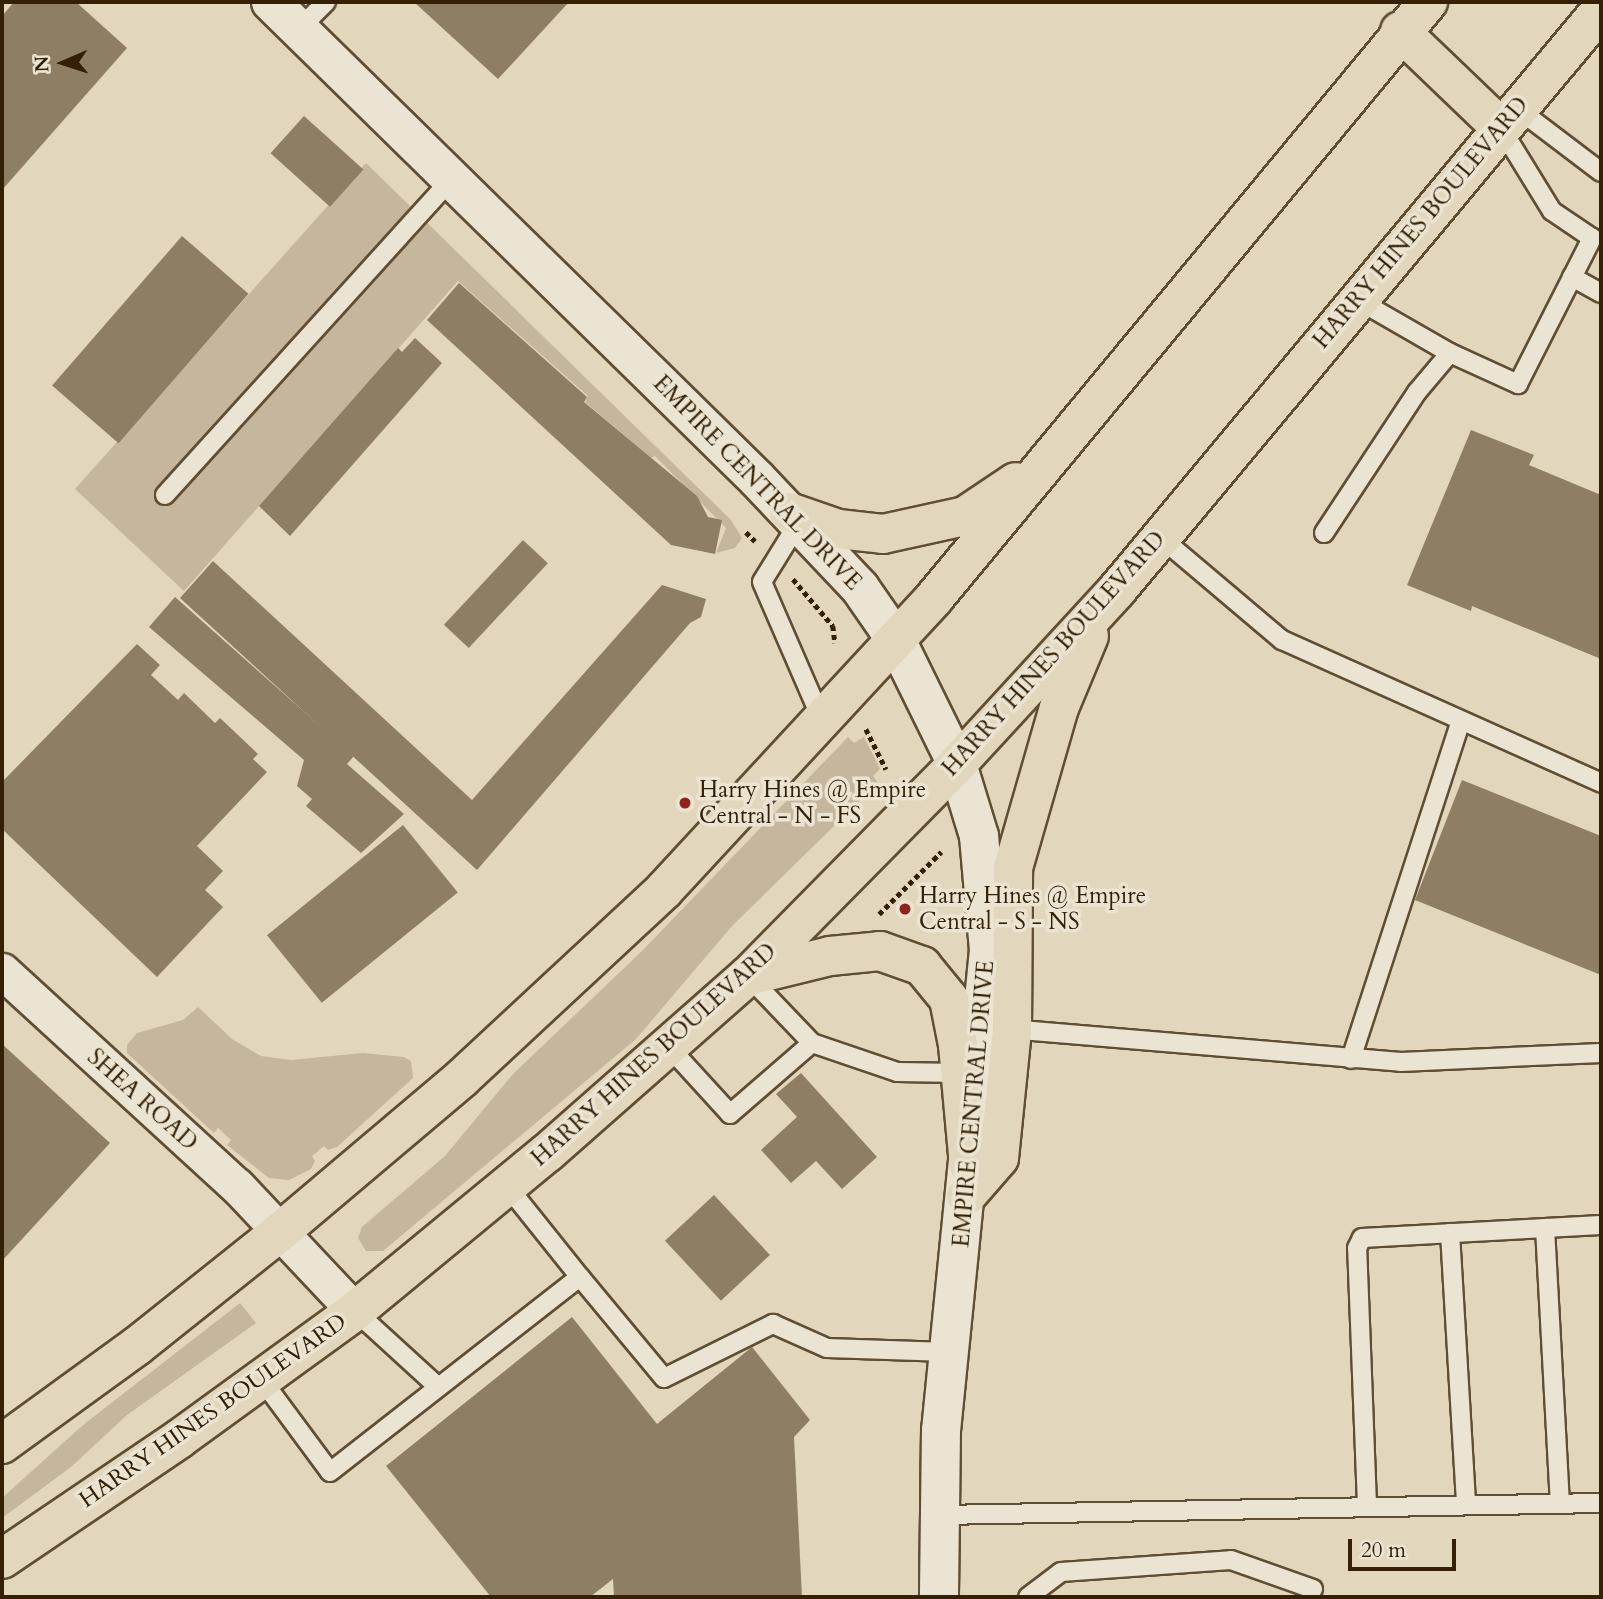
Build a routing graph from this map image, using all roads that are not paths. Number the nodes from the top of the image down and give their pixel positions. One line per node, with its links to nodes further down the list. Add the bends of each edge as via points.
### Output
1 (271, 2): 4 (street, EMPIRE CENTRAL DRIVE)
2 (1428, 2): 5 (main road)
3 (1601, 9): 6 (main road, HARRY HINES BOULEVARD)
4 (313, 15): 8 (street, EMPIRE CENTRAL DRIVE)
5 (1401, 31): 6 (main road); 13 (main road)
6 (1510, 119): 7 (lane); 9 (lane, via 1552,211 1592,239); 11 (main road, HARRY HINES BOULEVARD)
7 (1601, 172)
8 (452, 178): 14 (lane); 15 (street, EMPIRE CENTRAL DRIVE)
9 (1572, 277): 10 (lane); 12 (lane, via 1518,384)
10 (1601, 293)
11 (1356, 299): 12 (lane); 17 (main road, HARRY HINES BOULEVARD)
12 (1450, 353): 16 (lane, via 1417,392)
13 (1048, 462): 15 (main road, via 965,516 895,533 838,529); 19 (main road)
14 (165, 495)
15 (794, 517): 19 (street, EMPIRE CENTRAL DRIVE, via 860,588); 21 (lane, via 762,582)
16 (1324, 533)
17 (1160, 537): 18 (main road, HARRY HINES BOULEVARD); 20 (lane, via 1282,640)
18 (1117, 590): 22 (main road, HARRY HINES BOULEVARD); 26 (main road, via 1082,649 1018,846)
19 (896, 640): 21 (main road); 22 (street, EMPIRE CENTRAL DRIVE)
20 (1461, 721): 23 (lane); 30 (lane)
21 (822, 722): 36 (main road, via 664,890 576,975)
22 (957, 764): 25 (main road, HARRY HINES BOULEVARD); 26 (street, EMPIRE CENTRAL DRIVE, via 979,836)
23 (1601, 783)
24 (2, 971): 36 (street, SHEA ROAD, via 237,1186)
25 (748, 976): 27 (lane); 28 (main road, HARRY HINES BOULEVARD); 31 (main road, via 830,956 880,951 901,956 922,966 949,999)
26 (998, 1028): 30 (lane); 32 (street, EMPIRE CENTRAL DRIVE)
27 (812, 1043): 28 (lane, via 730,1114); 31 (lane, via 897,1072)
28 (668, 1046): 33 (main road, HARRY HINES BOULEVARD)
29 (1601, 1053): 30 (lane, via 1401,1062)
30 (1351, 1059)
31 (961, 1073): 32 (main road)
32 (968, 1180): 40 (street, EMPIRE CENTRAL DRIVE)
33 (507, 1186): 38 (lane); 39 (main road, HARRY HINES BOULEVARD)
34 (1601, 1225): 35 (lane)
35 (1545, 1228): 37 (lane); 45 (lane)
36 (280, 1232): 39 (street, SHEA ROAD); 43 (main road, via 137,1346)
37 (1450, 1233): 44 (lane); 47 (lane, via 1362,1238 1357,1248)
38 (580, 1277): 40 (lane, via 663,1378 773,1324 827,1348); 42 (lane)
39 (355, 1311): 41 (main road, HARRY HINES BOULEVARD); 42 (lane)
40 (948, 1352): 48 (street, EMPIRE CENTRAL DRIVE)
41 (262, 1380): 42 (lane, via 330,1472); 49 (main road, HARRY HINES BOULEVARD)
42 (436, 1385)
43 (2, 1444)
44 (1466, 1503): 45 (lane); 47 (lane)
45 (1560, 1503): 46 (lane)
46 (1601, 1503)
47 (1367, 1506): 48 (lane)
48 (940, 1515): 51 (street, EMPIRE CENTRAL DRIVE)
49 (2, 1559)
50 (1313, 1589): 52 (lane, via 1231,1560 1061,1572)
51 (939, 1597)
52 (1028, 1597)

